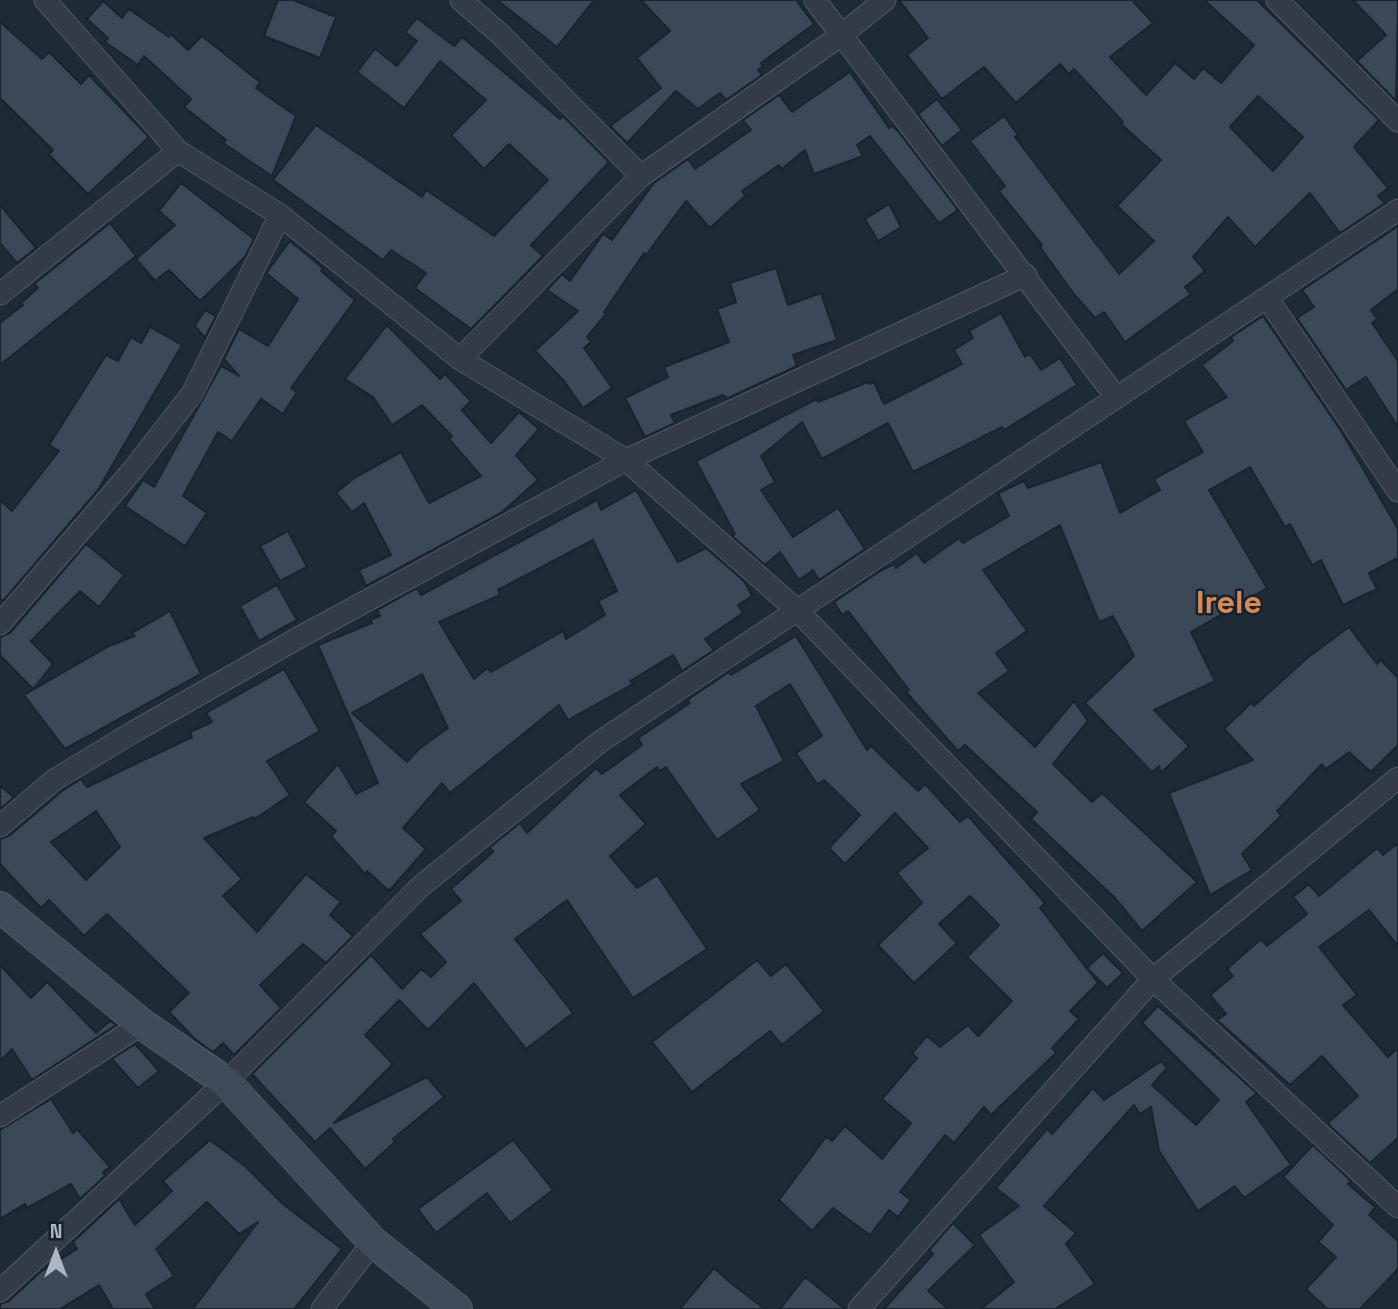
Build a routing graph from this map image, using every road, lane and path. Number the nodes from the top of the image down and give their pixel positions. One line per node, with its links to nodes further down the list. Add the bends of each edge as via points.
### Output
1 (45, 0): 8 (street)
2 (461, 0): 9 (street)
3 (815, 0): 6 (street)
4 (885, 0): 6 (street)
5 (1277, 0): 7 (street)
6 (841, 36): 9 (street); 12 (street)
7 (1398, 121)
8 (178, 151): 11 (street); 13 (street)
9 (641, 176): 15 (street)
10 (1398, 210): 14 (street)
11 (280, 215): 15 (street); 20 (street, via 192,394)
12 (1026, 275): 16 (street); 17 (street)
13 (0, 293)
14 (1268, 299): 16 (street); 18 (street)
15 (460, 359): 17 (street)
16 (1116, 397): 19 (street)
17 (626, 460): 19 (street); 22 (street, via 135,731 54,780)
18 (1398, 491)
19 (799, 611): 24 (street); 26 (street, via 601,741 421,887)
20 (0, 624)
21 (1398, 778): 24 (street)
22 (0, 826)
23 (0, 907): 25 (street)
24 (1153, 979): 28 (street); 33 (street)
25 (142, 1024): 26 (street); 27 (street)
26 (226, 1082): 29 (street); 30 (street)
27 (0, 1115)
28 (1398, 1207)
29 (373, 1242): 31 (street); 32 (street)
30 (0, 1291)
31 (322, 1309)
32 (457, 1309)
33 (859, 1309)

